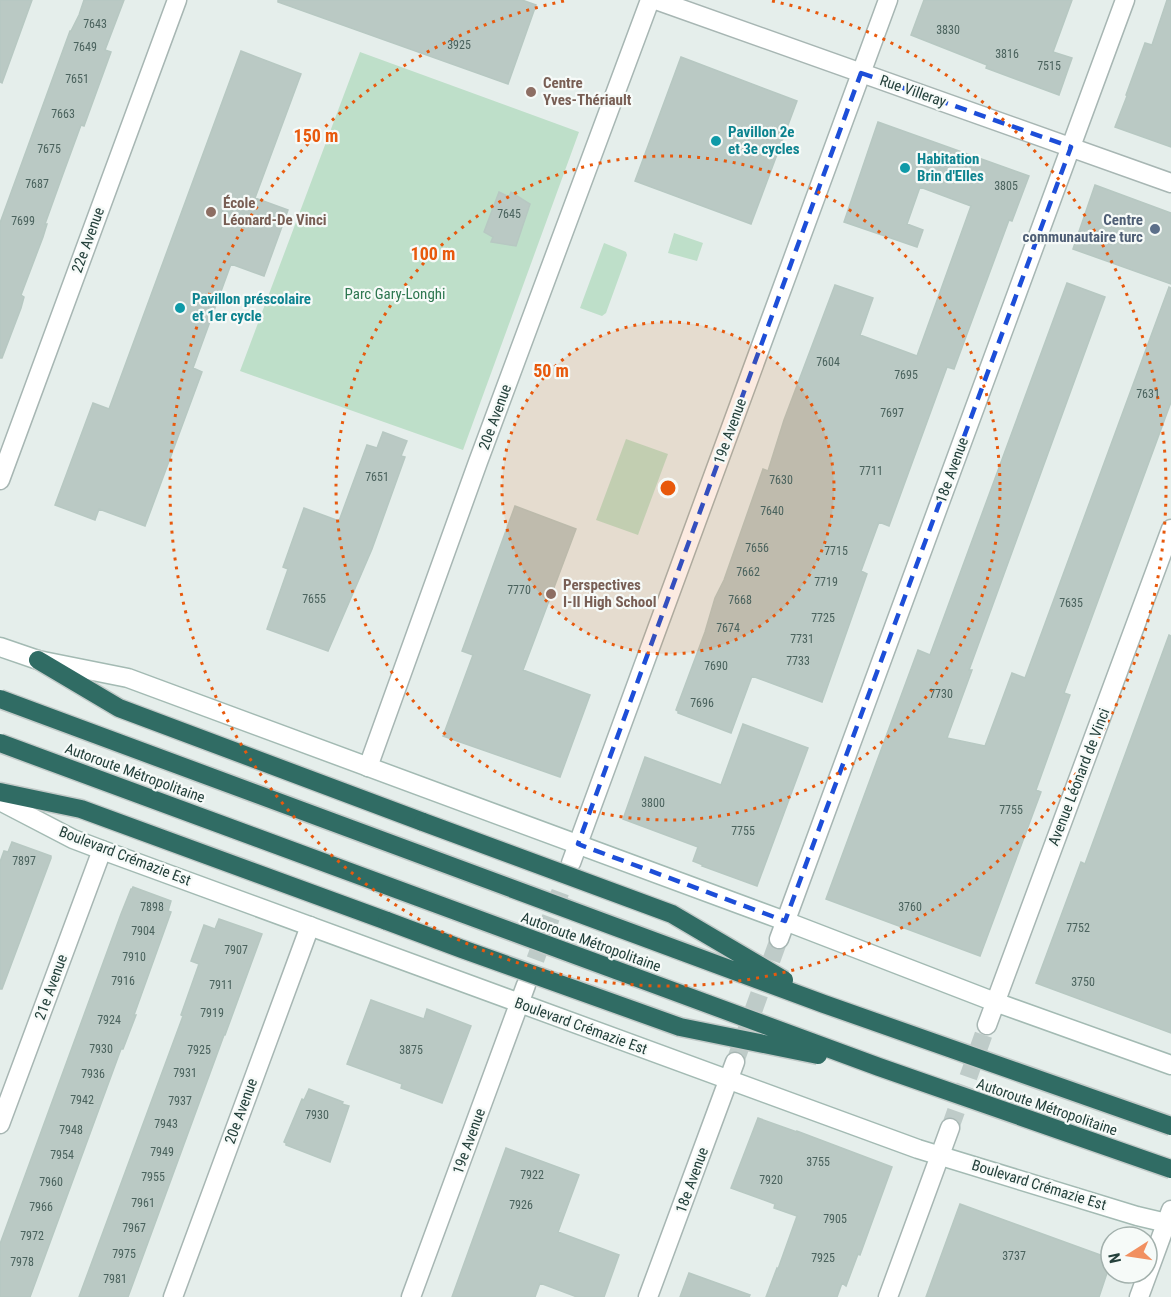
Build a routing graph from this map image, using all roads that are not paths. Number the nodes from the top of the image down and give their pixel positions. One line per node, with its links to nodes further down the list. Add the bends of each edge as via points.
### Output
1 (177, 0): 9 (street, 22e Avenue)
2 (650, 0): 15 (street, 20e Avenue)
3 (656, 0): 6 (street, Rue Villeray)
4 (888, 0): 6 (street, 19e Avenue)
5 (1125, 0): 7 (street, 18e Avenue)
6 (861, 73): 7 (street, Rue Villeray); 18 (street, 19e Avenue)
7 (1071, 147): 8 (street, Rue Villeray); 21 (street, 18e Avenue)
8 (1171, 183)
9 (0, 480)
10 (1171, 530): 25 (street, Avenue Léonard de Vinci)
11 (0, 647): 12 (street)
12 (38, 660): 15 (street, via 128,678); 27 (highway, bridge, via 119,708 672,914)
13 (0, 699): 27 (highway, Autoroute Métropolitaine, bridge)
14 (0, 742): 31 (highway, Autoroute Métropolitaine, bridge)
15 (368, 767): 18 (street)
16 (0, 792): 31 (highway, bridge, via 81,809 680,1027)
17 (0, 801): 19 (street, Boulevard Crémazie Est)
18 (578, 844): 20 (street, 19e Avenue); 21 (street)
19 (102, 850): 22 (street, Boulevard Crémazie Est); 33 (street, 21e Avenue)
20 (572, 862)
21 (785, 921): 23 (street, 18e Avenue); 25 (street)
22 (310, 926): 26 (street, Boulevard Crémazie Est); 39 (street, 20e Avenue)
23 (779, 939)
24 (526, 985): 26 (street, 19e Avenue)
25 (995, 1002): 28 (street, Avenue Léonard de Vinci); 30 (street)
26 (519, 1004): 32 (street, Boulevard Crémazie Est); 40 (street, 19e Avenue)
27 (824, 1004): 34 (highway, Autoroute Métropolitaine, bridge)
28 (987, 1025)
29 (735, 1062): 32 (street, 18e Avenue)
30 (1171, 1065)
31 (879, 1067): 37 (highway, Autoroute Métropolitaine, bridge)
32 (729, 1080): 36 (street, Boulevard Crémazie Est); 41 (street, 18e Avenue)
33 (0, 1124)
34 (1171, 1126)
35 (950, 1128): 36 (street)
36 (939, 1155): 38 (street, Boulevard Crémazie Est, via 1137,1216); 42 (street)
37 (1171, 1169)
38 (1169, 1219): 43 (street)
39 (173, 1297)
40 (411, 1297)
41 (648, 1297)
42 (888, 1297)
43 (1139, 1297)

